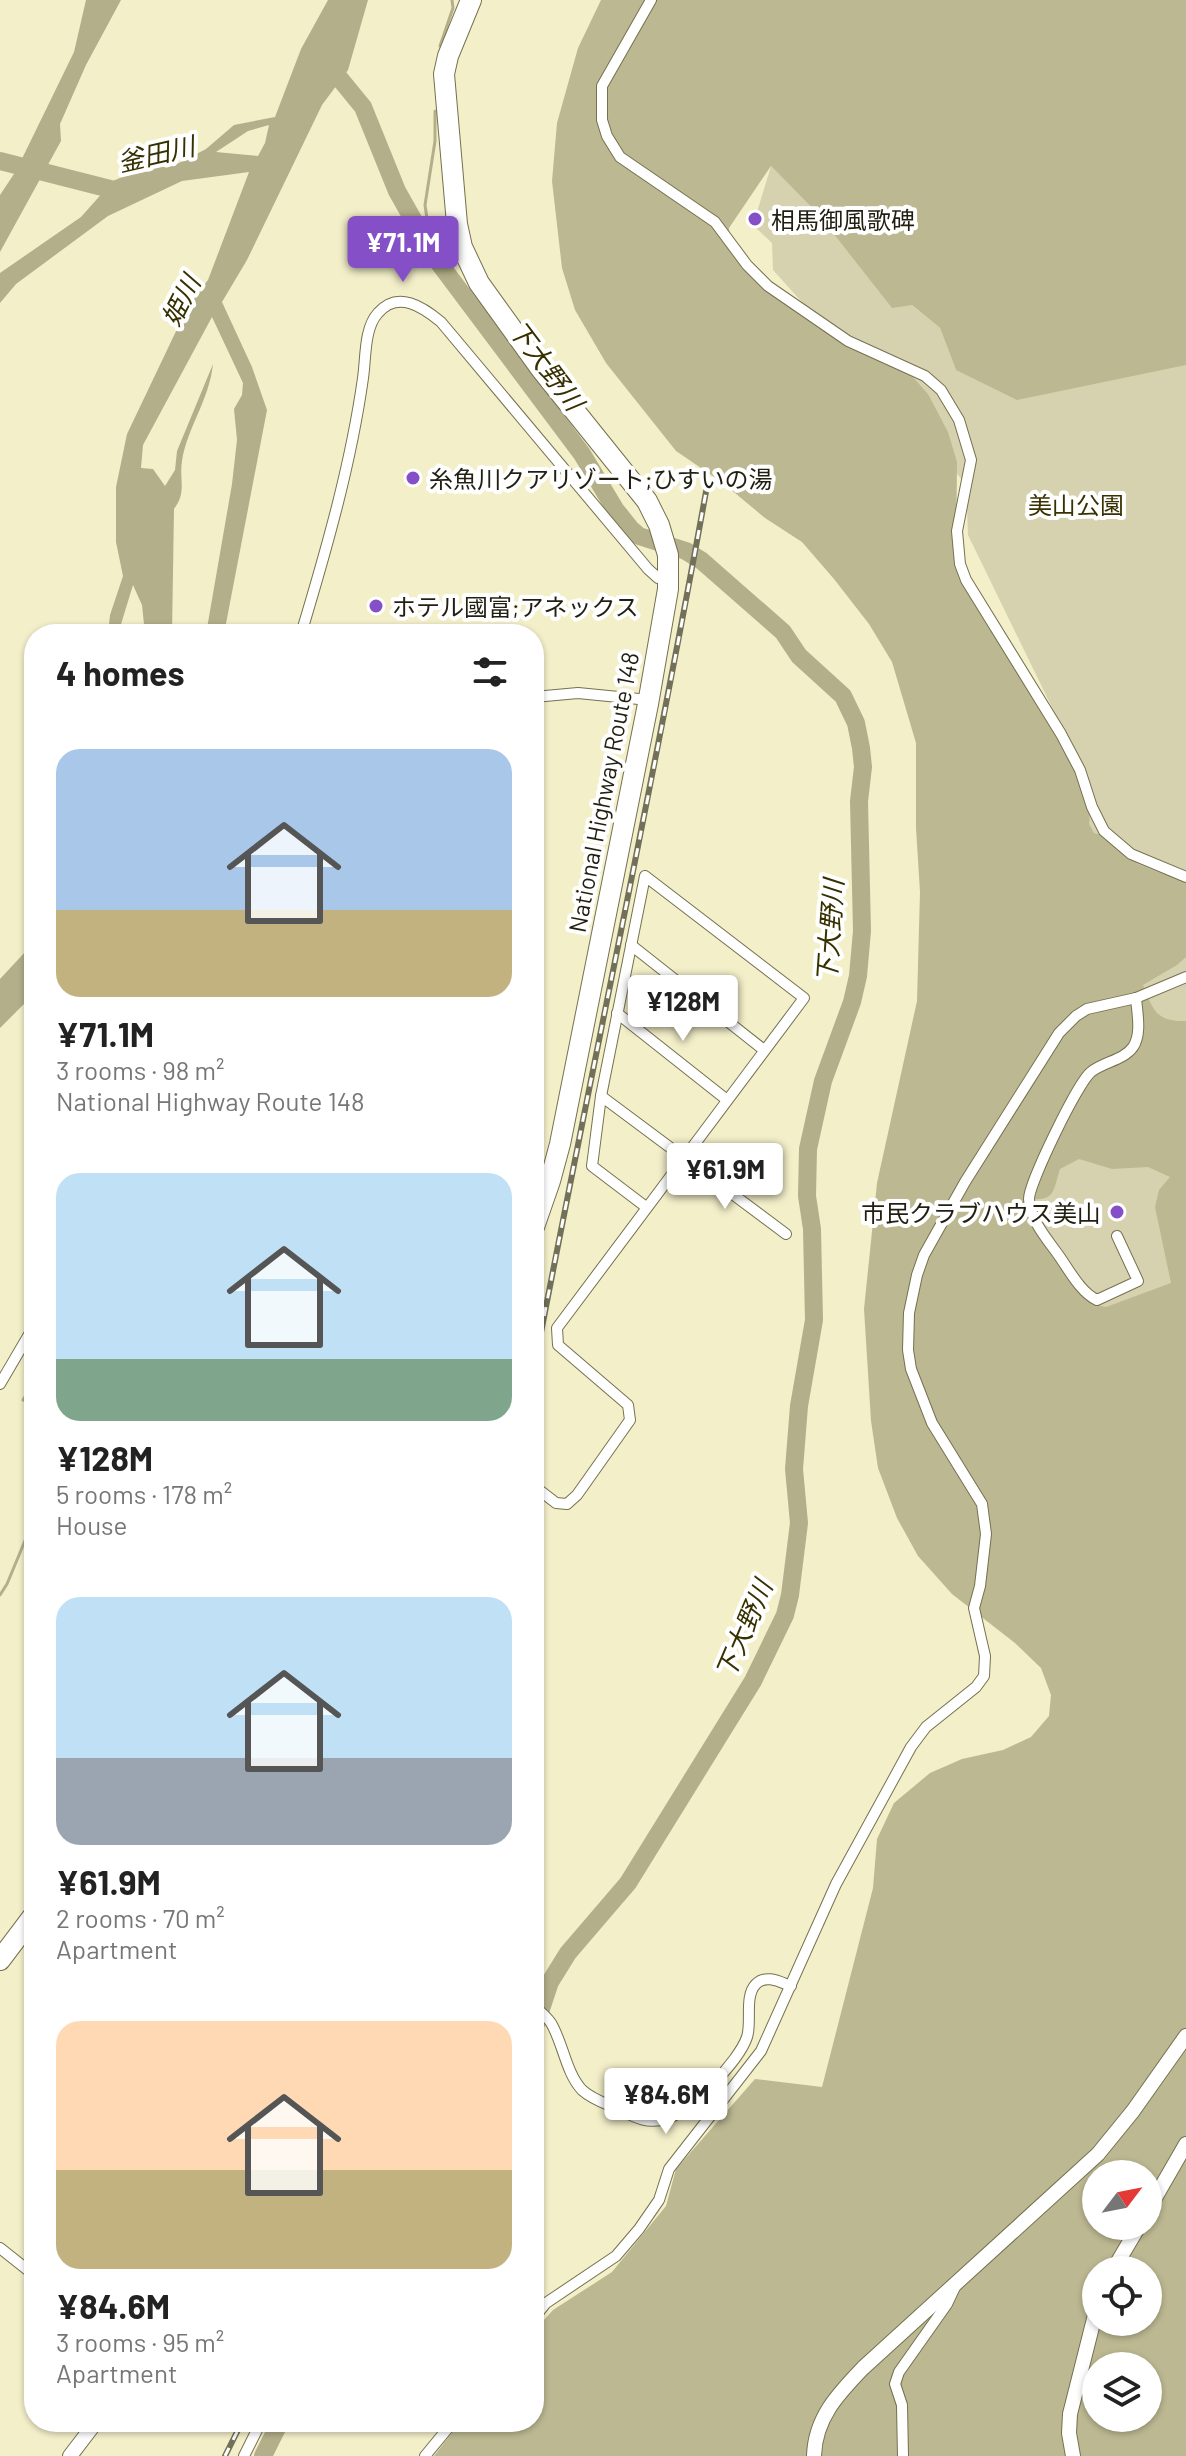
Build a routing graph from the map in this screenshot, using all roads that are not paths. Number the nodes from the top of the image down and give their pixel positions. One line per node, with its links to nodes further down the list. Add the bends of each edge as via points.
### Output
1 (471, 0): 3 (highway, National Highway Route 148, via 444,74 462,247 479,283 541,369 647,501 666,545)
2 (651, 0): 7 (street, via 602,86 607,136 620,157 715,222 768,286 848,341 925,376 941,390 959,420 971,460 957,531 966,580 1061,734 1104,831 1131,854)
3 (669, 578): 4 (street, via 658,578 648,569 441,322 404,301 384,307 370,324 344,473); 6 (highway, National Highway Route 148)
4 (304, 624)
5 (544, 696): 6 (street, via 578,693)
6 (649, 700): 16 (highway, National Highway Route 148, via 560,1144)
7 (1186, 877)
8 (631, 945): 11 (street); 12 (street); 12 (street, via 645,876 804,998)
9 (1186, 977): 10 (street)
10 (1136, 998): 19 (street, via 1138,1032 1133,1047 1090,1072 1041,1163 1029,1198 1048,1240 1084,1291 1097,1300 1138,1281); 25 (street, via 1087,1009 1059,1033 924,1255 909,1313 908,1350 932,1423 982,1504 986,1534 974,1608 984,1676 911,1747 836,1884)
11 (617, 1013): 13 (street); 14 (street)
12 (764, 1050): 14 (street)
13 (601, 1096): 15 (street); 17 (street, via 592,1166)
14 (727, 1100): 15 (street)
15 (685, 1160): 17 (street); 18 (street)
16 (544, 1198)
17 (646, 1207): 22 (street, via 557,1328 558,1345 628,1405 630,1420 567,1504)
18 (786, 1234)
19 (1117, 1236)
20 (24, 1343): 21 (street)
21 (0, 1384)
22 (544, 1494)
23 (24, 1928): 24 (highway)
24 (0, 1960)
25 (791, 1986): 26 (street, via 772,1979 755,1985 743,2045 713,2084 681,2112 657,2121 643,2121 579,2087); 33 (street, via 761,2051 669,2169 659,2200 639,2229 616,2256)
26 (544, 2016)
27 (1186, 2036): 32 (street, via 1098,2154)
28 (1186, 2144): 29 (street)
29 (1162, 2186)
30 (2, 2253): 31 (street)
31 (24, 2268)
32 (959, 2280): 41 (street, via 835,2398 818,2431); 42 (street, via 895,2384 902,2405)
33 (544, 2306)
34 (1090, 2336): 43 (street, via 1070,2414)
35 (88, 2432): 38 (street)
36 (256, 2432): 39 (street)
37 (445, 2432): 40 (street)
38 (70, 2456)
39 (244, 2456)
40 (425, 2456)
41 (814, 2456)
42 (903, 2456)
43 (1073, 2456)

